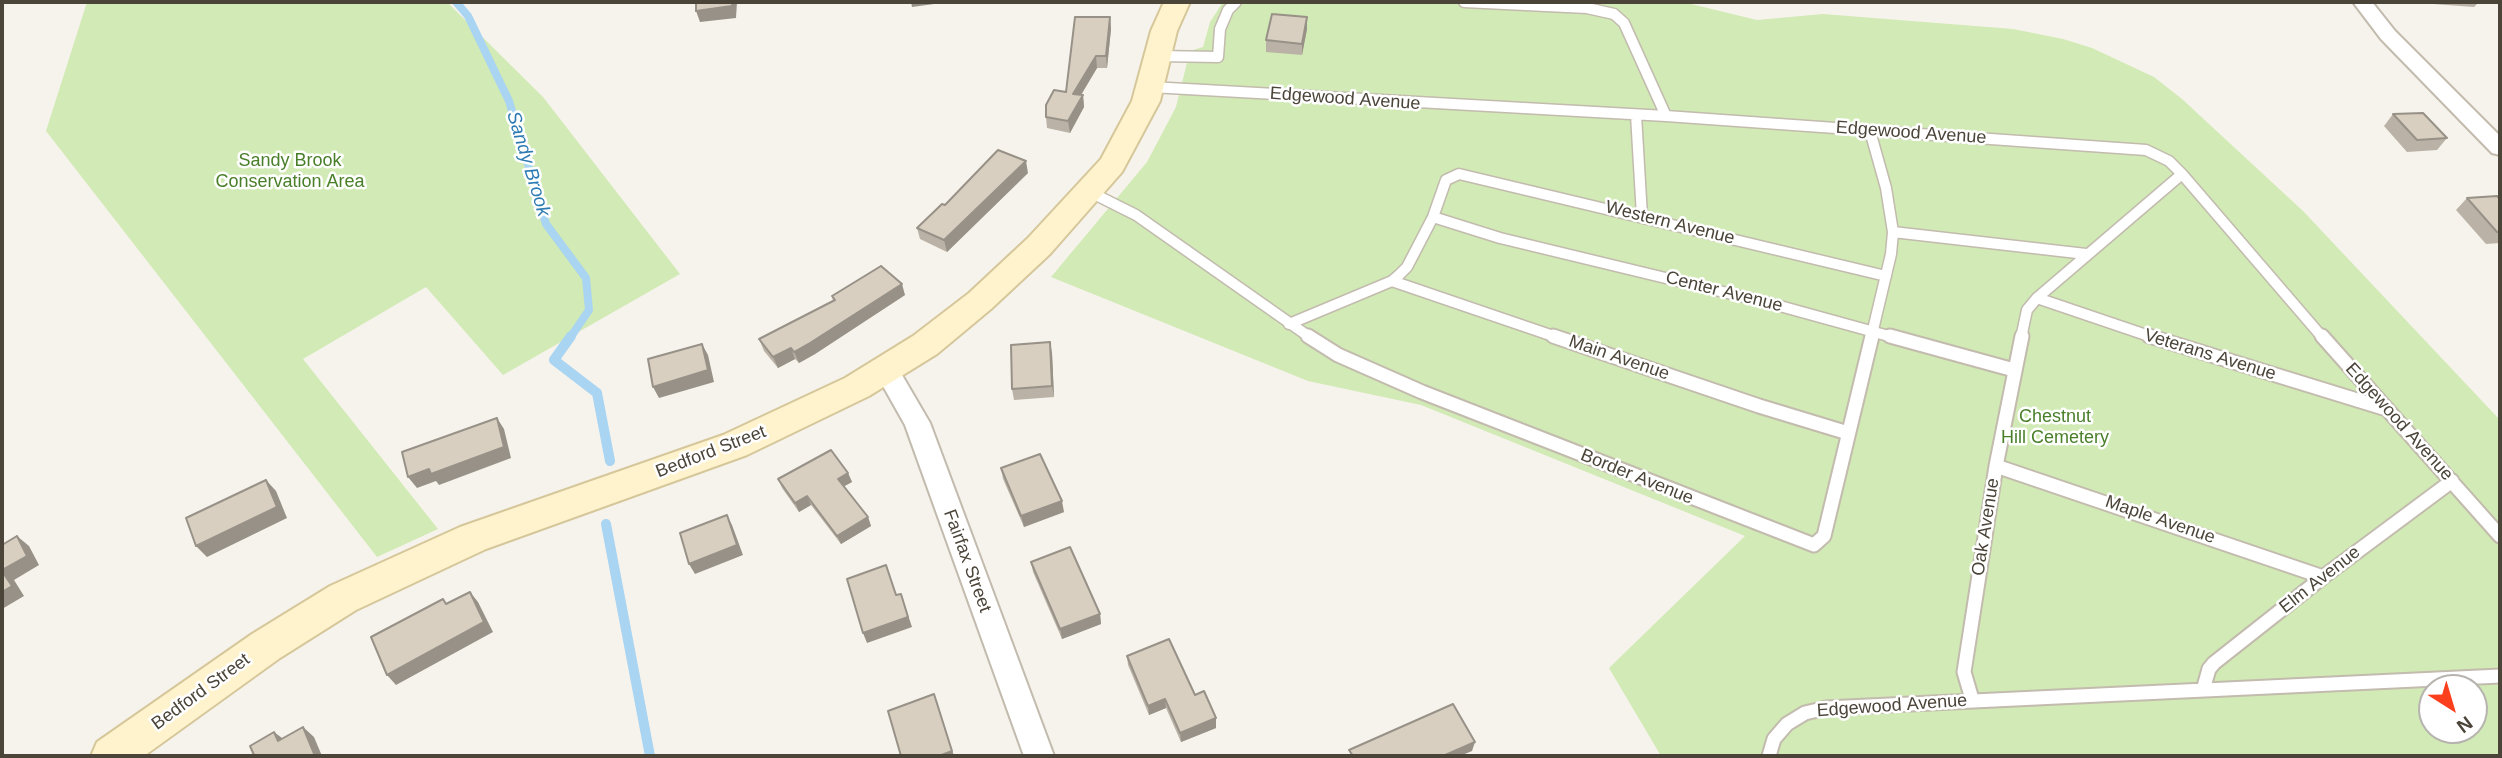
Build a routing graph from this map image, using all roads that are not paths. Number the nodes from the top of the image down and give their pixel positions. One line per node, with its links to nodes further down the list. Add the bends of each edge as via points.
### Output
1 (1177, 2): 5 (main road, Bedford Street)
2 (1236, 2): 5 (lane, via 1220,29 1218,57)
3 (1464, 2): 7 (lane, via 1587,8 1614,14 1624,23)
4 (2362, 2): 9 (street, via 2388,35)
5 (1154, 71): 6 (lane, Edgewood Avenue); 12 (main road, Bedford Street, via 1129,137)
6 (1636, 115): 7 (lane, Edgewood Avenue); 13 (lane)
7 (1666, 116): 8 (lane, Edgewood Avenue)
8 (1870, 131): 11 (lane, Edgewood Avenue, via 2137,148 2163,158); 15 (lane, Border Avenue)
9 (2500, 148)
10 (1453, 174): 13 (lane, Western Avenue); 14 (lane, via 1446,180)
11 (2182, 174): 16 (lane, Oak Avenue); 24 (lane, Edgewood Avenue)
12 (1090, 192): 20 (lane, Border Avenue, via 1136,215); 22 (main road, Bedford Street, via 980,301)
13 (1642, 216): 17 (lane, Western Avenue)
14 (1433, 217): 18 (lane, via 1407,267); 21 (lane, Center Avenue, via 1500,238)
15 (1893, 232): 16 (lane); 17 (lane, Border Avenue)
16 (2085, 254): 19 (lane, Oak Avenue)
17 (1886, 276): 21 (lane, Border Avenue)
18 (1392, 281): 20 (lane); 25 (lane, Main Avenue)
19 (2037, 298): 23 (lane, Oak Avenue, via 2027,310); 24 (lane, Veterans Avenue)
20 (1289, 324): 25 (lane, Border Avenue, via 1338,355 1422,392 1814,545 1824,536)
21 (1873, 331): 23 (lane, Center Avenue); 25 (lane, Border Avenue)
22 (886, 370): 33 (main road, Bedford Street, via 821,407 747,440 473,538 343,598 266,646); 34 (street, Fairfax Street, via 916,423)
23 (2014, 370): 26 (lane, Oak Avenue)
24 (2384, 408): 27 (lane, Edgewood Avenue)
25 (1848, 433)
26 (1996, 466): 29 (lane, Maple Avenue); 32 (lane, Oak Avenue, via 1964,673)
27 (2452, 481): 28 (lane, Edgewood Avenue); 29 (lane, Elm Avenue)
28 (2500, 536)
29 (2323, 577): 31 (lane, Elm Avenue, via 2214,663)
30 (2500, 676): 31 (lane, Edgewood Avenue)
31 (2203, 690): 32 (lane, Edgewood Avenue)
32 (1972, 699): 35 (lane, Edgewood Avenue, via 1816,710 1795,718 1779,732)
33 (111, 756)
34 (1039, 756)
35 (1769, 756)

